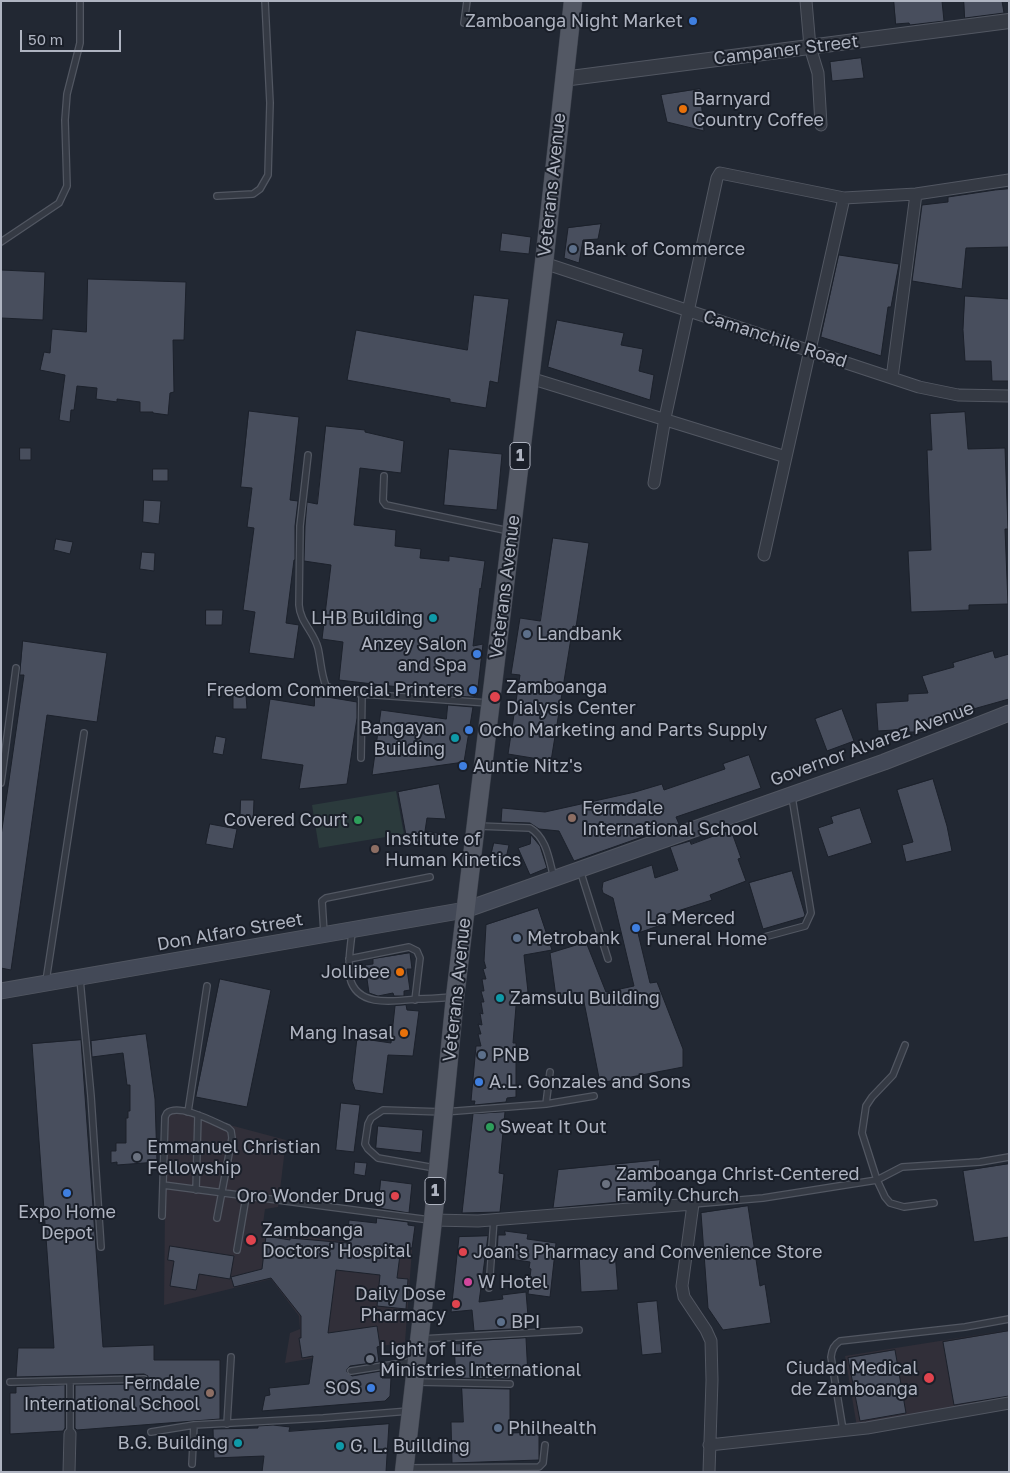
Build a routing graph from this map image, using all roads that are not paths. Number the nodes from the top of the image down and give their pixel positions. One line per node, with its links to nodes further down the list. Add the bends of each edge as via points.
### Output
1 (80, 1): 15 (lane, via 80,42 65,120 66,186 59,203)
2 (266, 1): 13 (lane, via 270,103 268,175 253,194)
3 (467, 1): 7 (lane)
4 (573, 1): 9 (main road, Veterans Avenue / 1)
5 (806, 1): 8 (street)
6 (1009, 22): 8 (street, Campaner Street)
7 (464, 23)
8 (810, 47): 9 (street, Campaner Street); 10 (street, via 818,73)
9 (563, 79): 16 (main road, Veterans Avenue / 1)
10 (821, 125)
11 (1009, 180): 12 (street)
12 (916, 194): 14 (street); 20 (street)
13 (217, 196)
14 (844, 198): 17 (street, via 720,173); 18 (street)
15 (1, 242)
16 (544, 263): 17 (street, Camanchile Road); 19 (main road, Veterans Avenue / 1)
17 (689, 311): 18 (street, Camanchile Road); 22 (street)
18 (809, 350): 20 (street, Camanchile Road); 24 (street)
19 (530, 378): 22 (street); 27 (main road, Veterans Avenue / 1)
20 (892, 378): 21 (street, Camanchile Road, via 958,396)
21 (1009, 396)
22 (665, 418): 24 (street); 26 (street)
23 (308, 455): 30 (lane, via 300,526 300,615 317,646 326,686)
24 (786, 456): 28 (street)
25 (384, 476): 27 (lane, via 383,501 386,505)
26 (654, 483)
27 (512, 532): 31 (main road, Veterans Avenue / 1)
28 (764, 555)
29 (16, 668): 35 (lane)
30 (362, 694): 31 (lane); 34 (lane)
31 (491, 703): 37 (main road, Veterans Avenue / 1)
32 (1009, 713): 36 (main road, Governor Alvarez Avenue)
33 (84, 733): 48 (lane)
34 (361, 758)
35 (1, 783)
36 (791, 795): 38 (main road, Governor Alvarez Avenue); 44 (lane, via 811,913 805,926)
37 (475, 826): 40 (lane, via 530,828 537,832 542,838); 41 (main road, Veterans Avenue / 1)
38 (579, 869): 40 (main road, Governor Alvarez Avenue); 46 (lane)
39 (430, 877): 43 (lane, via 326,898 322,901)
40 (554, 878): 41 (main road, Governor Alvarez Avenue)
41 (466, 910): 42 (main road, Don Alfaro Street); 51 (main road, Veterans Avenue / 1)
42 (352, 929): 43 (main road, Don Alfaro Street); 45 (lane)
43 (324, 934): 47 (main road, Don Alfaro Street)
44 (742, 943)
45 (349, 959): 52 (lane, via 353,987 366,998 398,1002); 52 (lane, via 409,947 417,951 420,958)
46 (608, 959)
47 (79, 977): 48 (main road, Don Alfaro Street); 73 (lane)
48 (46, 983): 50 (main road, Don Alfaro Street)
49 (207, 986): 57 (lane)
50 (1, 991)
51 (455, 997): 52 (lane); 58 (main road, Veterans Avenue / 1)
52 (415, 1000)
53 (906, 1045): 62 (lane, via 893,1075 872,1097 863,1116 862,1134)
54 (550, 1072): 56 (lane)
55 (594, 1096): 56 (lane)
56 (546, 1104): 58 (lane)
57 (188, 1112): 59 (lane); 63 (lane, via 173,1110 166,1113)
58 (444, 1112): 61 (main road, Veterans Avenue / 1); 61 (lane, via 383,1110 371,1118 365,1144 378,1158)
59 (198, 1115): 64 (lane); 65 (lane, via 231,1131)
60 (1009, 1157): 62 (lane, via 902,1167)
61 (437, 1168): 71 (main road, Veterans Avenue / 1)
62 (876, 1180): 67 (lane, via 890,1203 904,1207); 68 (lane, via 763,1198)
63 (163, 1185): 64 (lane); 69 (lane)
64 (196, 1190): 65 (lane)
65 (222, 1194): 66 (lane); 70 (lane)
66 (246, 1197): 71 (lane); 74 (lane)
67 (934, 1203)
68 (693, 1204): 72 (street); 94 (street, via 682,1286 684,1297 710,1341)
69 (162, 1216)
70 (217, 1218)
71 (433, 1220): 72 (street); 78 (main road, Veterans Avenue / 1)
72 (494, 1220): 75 (lane)
73 (101, 1247)
74 (238, 1250)
75 (489, 1288)
76 (1009, 1319): 91 (lane, via 835,1344 832,1356)
77 (579, 1330): 78 (lane)
78 (420, 1339): 80 (main road, Veterans Avenue / 1)
79 (231, 1357): 89 (lane)
80 (417, 1361): 81 (lane); 85 (main road, Veterans Avenue / 1)
81 (351, 1371)
82 (144, 1379): 83 (lane)
83 (70, 1381): 84 (lane); 93 (lane)
84 (10, 1382)
85 (414, 1382): 86 (lane); 88 (main road, Veterans Avenue / 1)
86 (510, 1384)
87 (1009, 1403): 91 (street)
88 (411, 1410): 89 (lane); 97 (main road, Veterans Avenue / 1)
89 (228, 1424): 90 (lane)
90 (194, 1425): 92 (lane); 96 (lane)
91 (843, 1430): 94 (street)
92 (151, 1432)
93 (70, 1434): 98 (street)
94 (709, 1444): 99 (street)
95 (545, 1446): 97 (lane, via 543,1463 539,1467)
96 (192, 1464)
97 (404, 1470)
98 (69, 1472)
99 (709, 1472)

